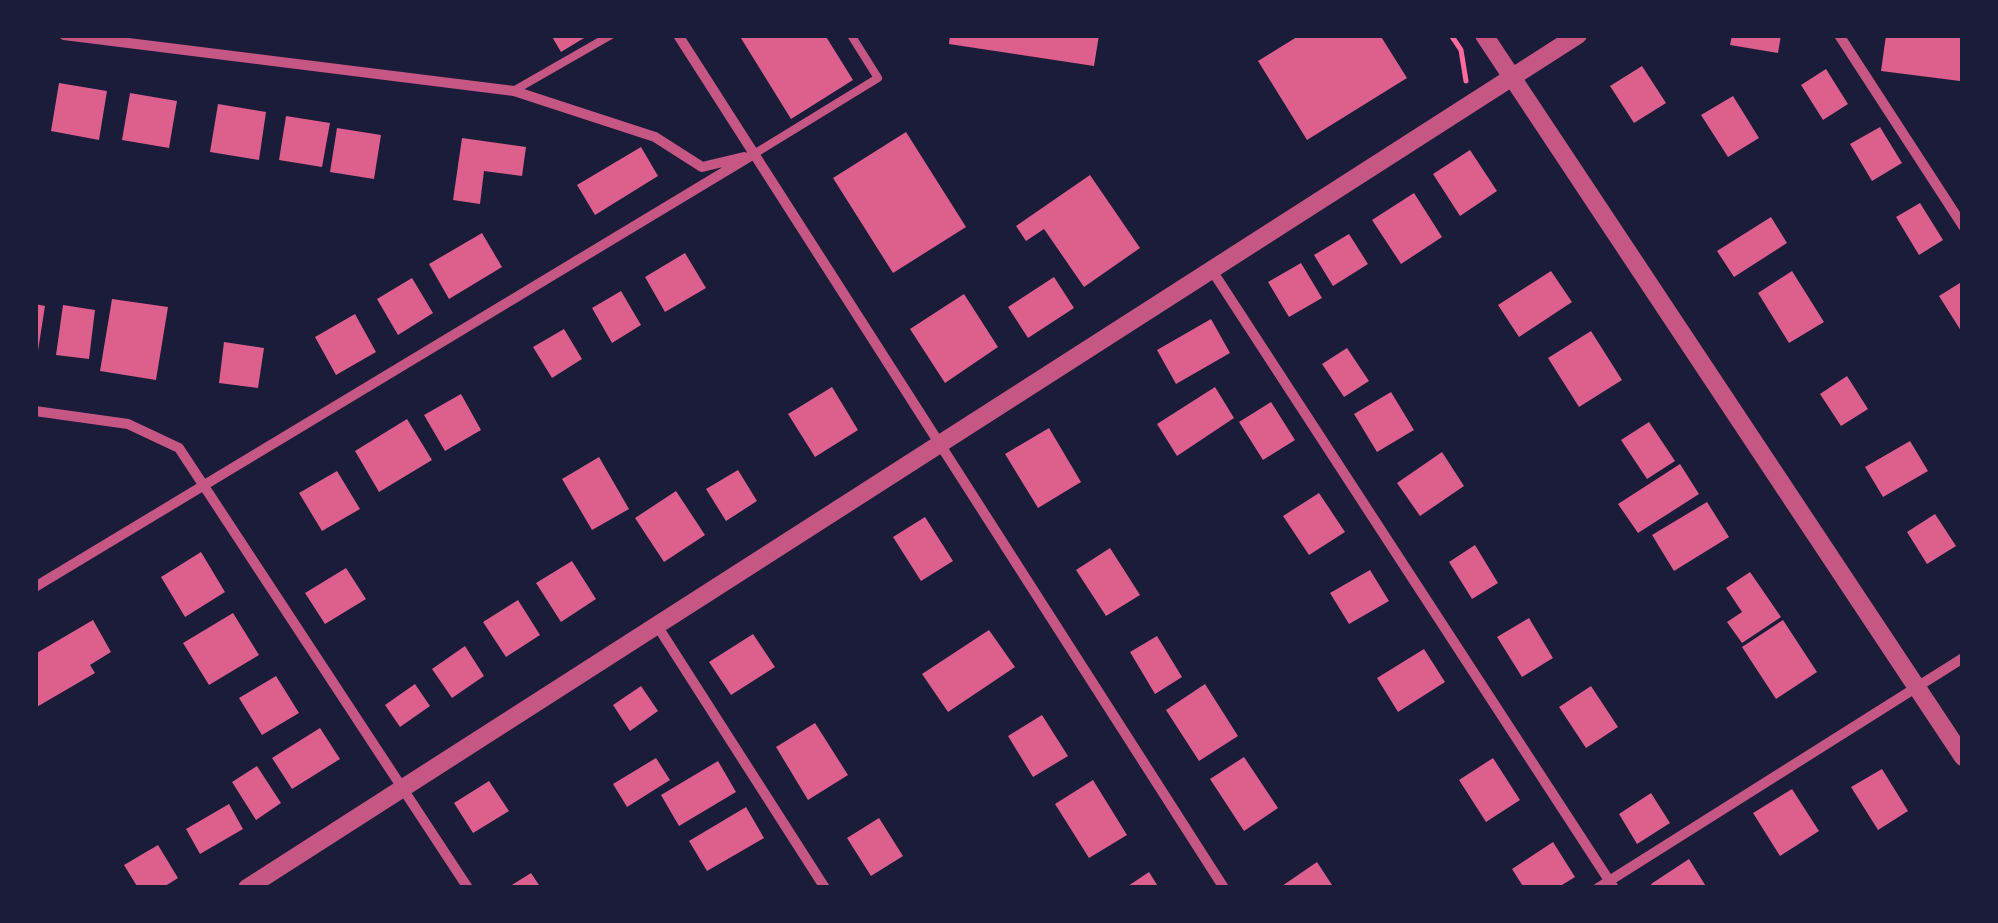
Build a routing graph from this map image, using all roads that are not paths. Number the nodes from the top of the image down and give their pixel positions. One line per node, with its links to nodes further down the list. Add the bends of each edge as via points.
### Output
1 (64, 35): 9 (street)
2 (611, 35): 9 (lane)
3 (678, 35): 10 (street)
4 (851, 35): 10 (lane, via 878,78)
5 (1484, 35): 8 (street)
6 (1578, 35): 8 (street)
7 (1840, 35): 11 (street)
8 (1512, 78): 12 (street); 19 (street)
9 (514, 91): 10 (street, via 655,137 702,167)
10 (754, 154): 14 (street); 15 (street)
11 (1963, 226)
12 (1212, 272): 14 (street); 22 (street)
13 (35, 411): 15 (street, via 128,424 179,448)
14 (938, 446): 17 (street); 26 (street)
15 (202, 487): 16 (street); 21 (street)
16 (35, 587)
17 (658, 628): 21 (street); 25 (street)
18 (1963, 658): 19 (street)
19 (1917, 686): 20 (street); 22 (street)
20 (1963, 757)
21 (402, 792): 23 (street); 24 (street)
22 (1612, 884): 27 (street)
23 (247, 888)
24 (468, 888)
25 (825, 888)
26 (1224, 888)
27 (1598, 888)

